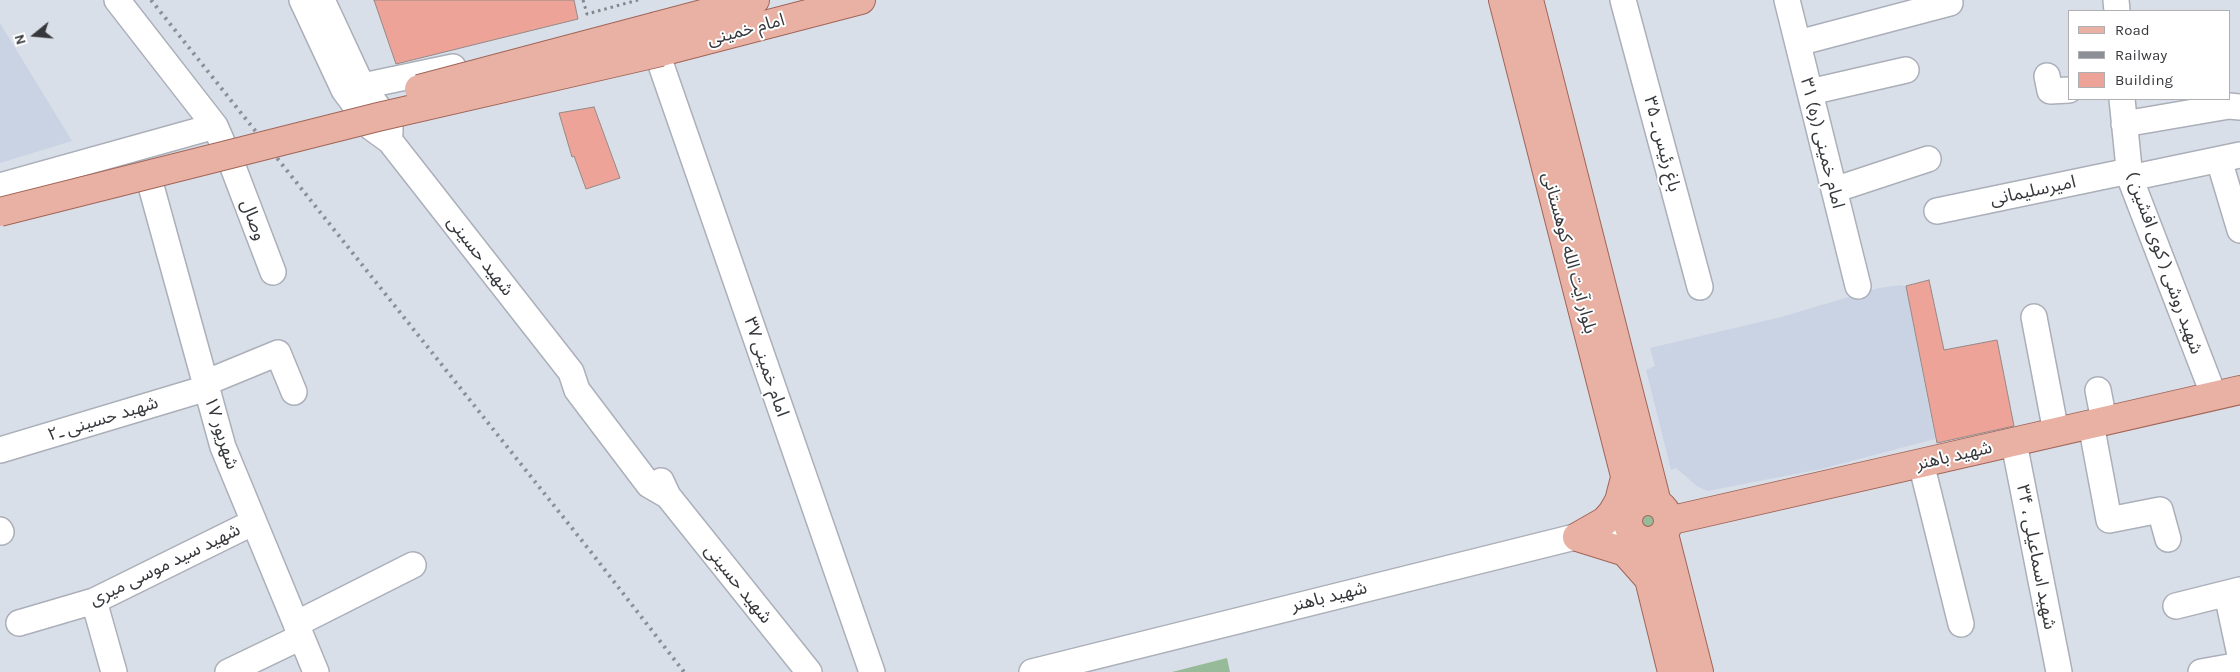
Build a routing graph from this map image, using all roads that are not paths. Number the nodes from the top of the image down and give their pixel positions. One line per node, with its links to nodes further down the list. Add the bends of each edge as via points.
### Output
1 (117, 0): 23 (street, وصال)
2 (302, 0): 16 (street)
3 (322, 0): 16 (street)
4 (755, 0): 11 (main road, امام خمینی)
5 (860, 0): 11 (main road, امام خمینی)
6 (1503, 0): 55 (main road, بلوار آیت الله کوهستانی)
7 (1529, 0): 57 (main road, بلوار آیت الله کوهستانی)
8 (1623, 0): 43 (street, باغ رئیس ـ ۳۵)
9 (1787, 0): 12 (street, امام خمینی (ره) ۳۱)
10 (1950, 3): 12 (street)
11 (665, 42): 14 (street, via 646,18); 21 (street, via 578,84); 35 (main road, bridge); 38 (main road, bridge); 75 (street, امام خمینی ۳۷)
12 (1798, 43): 18 (street, امام خمینی (ره) ۳۱)
13 (1906, 70): 18 (street)
14 (432, 72): 16 (street); 21 (street)
15 (2046, 76): 17 (street, via 2050,91)
16 (353, 88): 24 (street, شهید حسینی)
17 (2068, 90)
18 (1810, 92): 33 (street, امام خمینی (ره) ۳۱)
19 (2122, 100): 22 (street, شهید روشی ( کوی افشین ))
20 (2240, 107): 22 (street, via 2229,106)
21 (441, 112): 24 (street)
22 (2124, 124): 30 (street, شهید روشی ( کوی افشین ))
23 (215, 126): 26 (street); 28 (street, وصال)
24 (384, 131): 74 (street, شهید حسینی, via 571,372 577,390 648,485 668,496)
25 (2230, 157): 30 (street, امیرسلیمانی); 40 (street)
26 (100, 158): 29 (street); 34 (street)
27 (1928, 159): 33 (street)
28 (233, 167): 32 (street); 41 (street, وصال)
29 (60, 169): 31 (street); 36 (street)
30 (2129, 175): 37 (street, امیرسلیمانی); 49 (street, شهید روشی ( کوی افشین ))
31 (0, 186)
32 (151, 186): 34 (street); 45 (street, ۱۷ شهریور)
33 (1834, 190): 42 (street, امام خمینی (ره) ۳۱)
34 (109, 196): 36 (street)
35 (0, 199)
36 (67, 205): 39 (street)
37 (1937, 211)
38 (0, 212)
39 (0, 223)
40 (2240, 230)
41 (273, 272)
42 (1858, 286)
43 (1700, 287)
44 (2034, 317): 51 (street)
45 (206, 385): 48 (street, شهبد حسینی ـ۲, via 278,353); 53 (street, شهبد حسینی ـ۲); 58 (street, ۱۷ شهریور, via 223,447)
46 (2098, 390): 50 (street)
47 (2240, 390): 49 (main road, شهید باهنر)
48 (294, 392)
49 (2214, 396): 50 (main road, شهید باهنر)
50 (2097, 423): 51 (main road, شهید باهنر); 60 (street, via 2109,520 2160,510)
51 (2056, 432): 52 (main road, شهید باهنر)
52 (2014, 442): 54 (main road, شهید باهنر); 79 (street, شهید اسماعیلی ، ۳۴)
53 (0, 450)
54 (1921, 463): 56 (main road, شهید باهنر); 67 (street)
55 (1626, 472): 57 (main road, بلوار آیت الله کوهستانی); 59 (main road, via 1619,501 1612,513 1605,521)
56 (1704, 513): 57 (main road, شهید باهنر); 62 (main road, via 1689,526 1674,560)
57 (1648, 521): 59 (street, شهید باهنر); 62 (main road, بلوار آیت الله کوهستانی)
58 (254, 522): 64 (street, شهید سید موسی میری); 68 (street, ۱۷ شهریور)
59 (1577, 537): 62 (main road, via 1625,552); 76 (street, شهید باهنر)
60 (2168, 540)
61 (413, 565): 68 (street)
62 (1662, 576): 77 (main road, بلوار آیت الله کوهستانی); 78 (main road, بلوار آیت الله کوهستانی)
63 (2234, 592): 65 (street); 69 (street)
64 (94, 601): 66 (street, شهید سید موسی میری); 71 (street)
65 (2176, 606)
66 (19, 623)
67 (1961, 624)
68 (299, 630): 72 (street); 73 (street, ۱۷ شهریور)
69 (2240, 655)
70 (2240, 665): 80 (street)
71 (114, 672)
72 (228, 672)
73 (316, 672)
74 (809, 672)
75 (872, 672)
76 (1032, 672)
77 (1672, 672)
78 (1699, 672)
79 (2058, 672)
80 (2201, 672)

